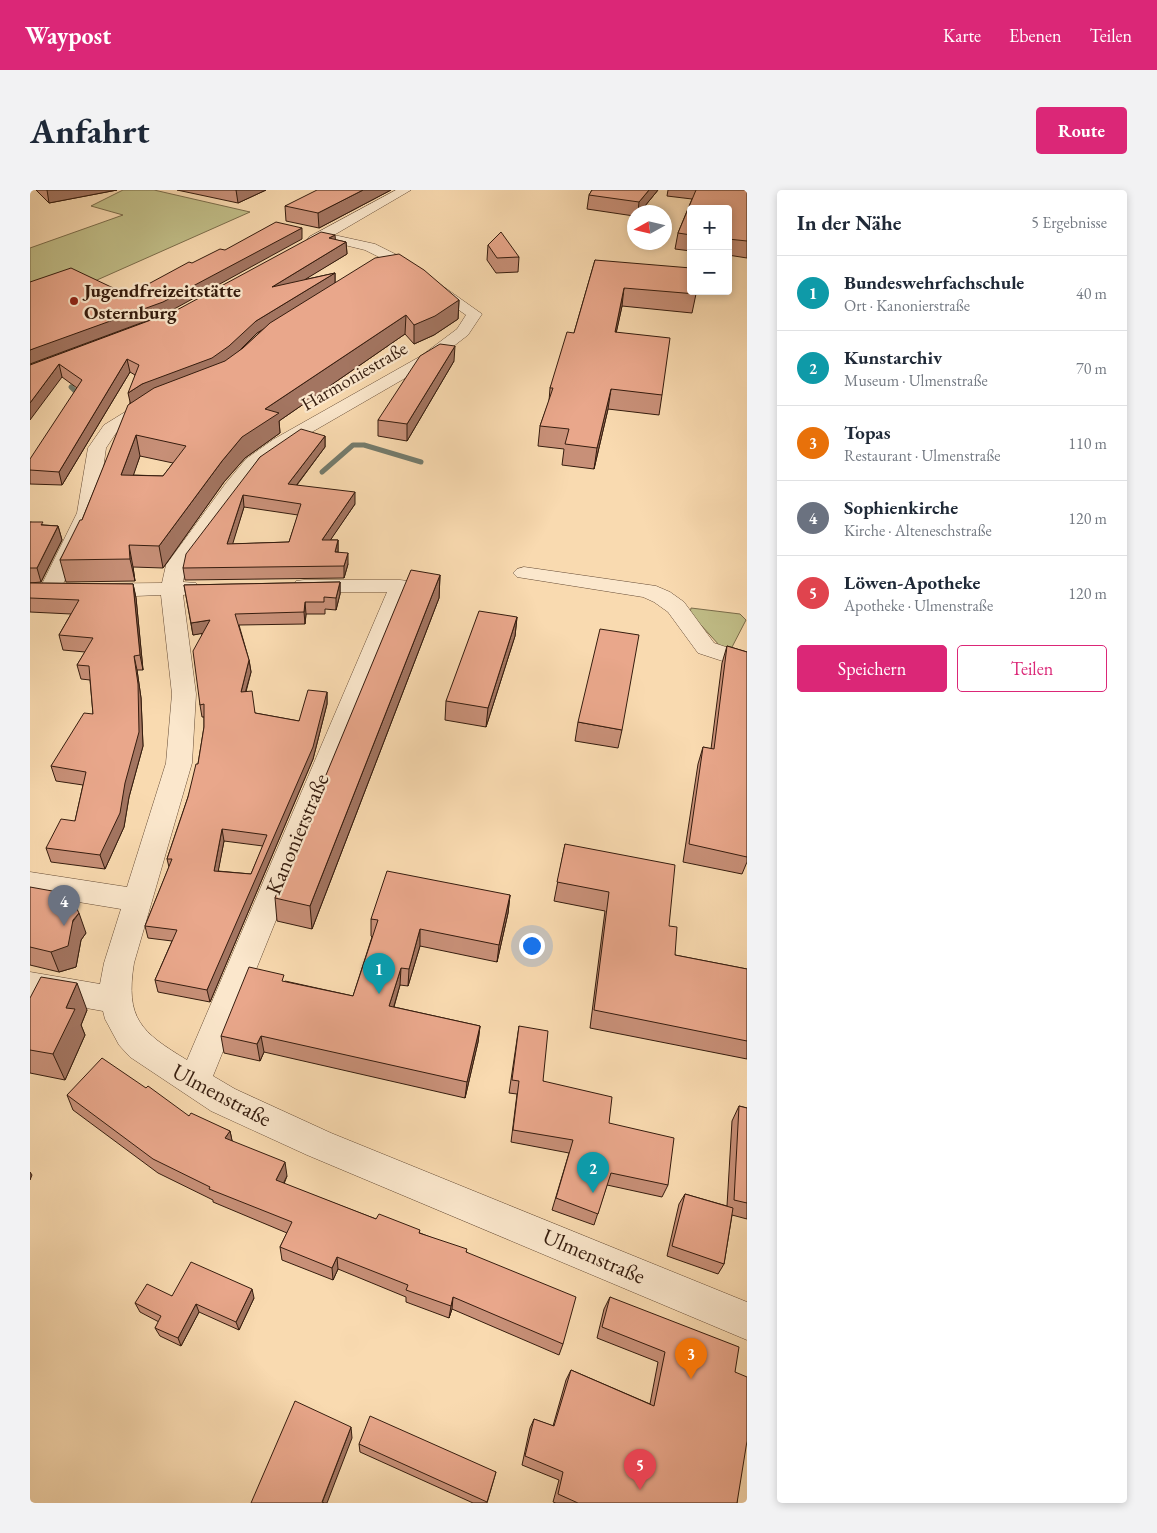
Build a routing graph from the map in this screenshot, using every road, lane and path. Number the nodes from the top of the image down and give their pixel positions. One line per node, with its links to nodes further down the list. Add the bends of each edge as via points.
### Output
1 (404, 190): 2 (street)
2 (323, 236): 3 (street); 4 (street, Harmoniestraße, via 370,247)
3 (298, 250)
4 (398, 261): 5 (street); 10 (street, Harmoniestraße, via 474,314 463,332 427,359 280,443 253,463 176,565)
5 (375, 269)
6 (168, 396): 11 (street, via 110,429 100,442 87,513)
7 (524, 573): 12 (street, via 648,590 676,607 706,648)
8 (281, 586): 17 (street, Kanonierstraße, via 400,586)
9 (208, 587): 10 (street)
10 (171, 588): 11 (street); 14 (street, Ulmenstraße, via 184,694 179,763)
11 (40, 590)
12 (747, 662)
13 (30, 883): 14 (street)
14 (137, 900): 16 (street, Ulmenstraße, via 119,963)
15 (30, 985): 16 (street)
16 (116, 1000): 17 (street, Ulmenstraße, via 130,1035 162,1062)
17 (194, 1082): 18 (street, Ulmenstraße, via 223,1100 319,1144)
18 (747, 1321)

